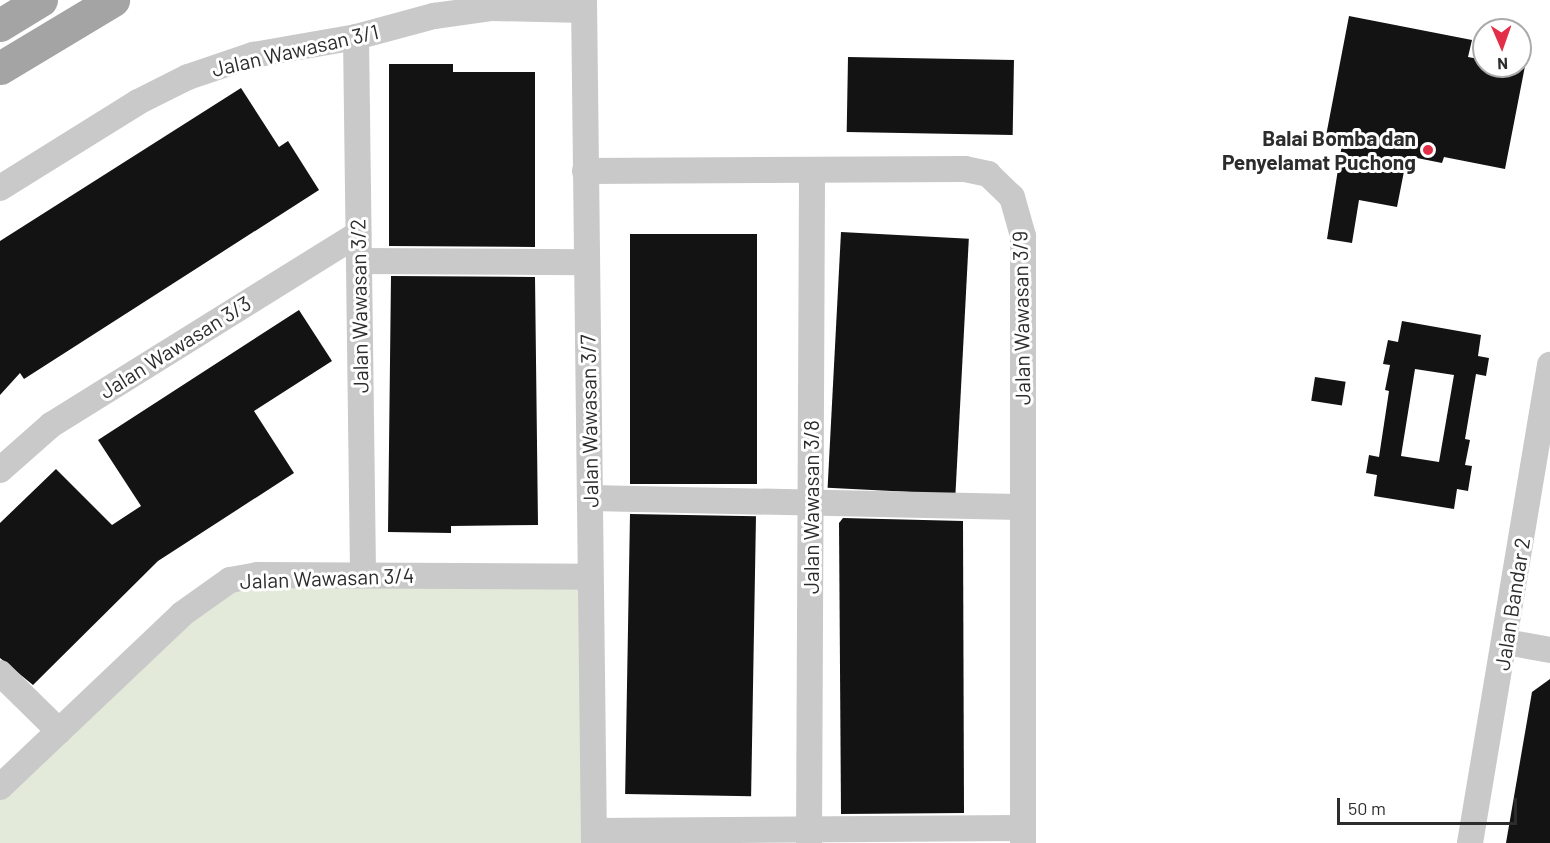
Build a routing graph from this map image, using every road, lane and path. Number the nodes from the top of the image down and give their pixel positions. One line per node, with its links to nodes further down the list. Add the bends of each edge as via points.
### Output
1 (40, 0): 4 (main road)
2 (113, 0): 6 (main road)
3 (584, 5): 5 (street, Jalan Wawasan 3/1, via 492,8 434,16); 7 (street, Jalan Wawasan 3/7)
4 (0, 25)
5 (356, 37): 9 (street, Jalan Wawasan 3/1, via 253,55 188,77); 10 (street, Jalan Wawasan 3/2)
6 (0, 68)
7 (585, 171): 8 (street, Jalan Wawasan 3/9); 12 (street, Jalan Wawasan 3/7)
8 (813, 171): 16 (street, Jalan Wawasan 3/8); 17 (street, Jalan Wawasan 3/9, via 965,170 988,174 1012,197 1023,236)
9 (0, 188)
10 (358, 234): 11 (street, Jalan Wawasan 3/2); 14 (street, Jalan Wawasan 3/3, via 51,425)
11 (359, 261): 12 (street); 18 (street, Jalan Wawasan 3/2)
12 (586, 262): 15 (street, Jalan Wawasan 3/7)
13 (1550, 365): 20 (street, Jalan Bandar 2)
14 (0, 470)
15 (590, 498): 16 (street); 19 (street, Jalan Wawasan 3/7)
16 (811, 500): 17 (street); 27 (street, Jalan Wawasan 3/8)
17 (1022, 507): 25 (street, Jalan Wawasan 3/9)
18 (363, 574): 19 (street, Jalan Wawasan 3/4); 23 (street, Jalan Wawasan 3/4, via 257,575 230,580 182,614)
19 (590, 577): 26 (street, Jalan Wawasan 3/7)
20 (1506, 642): 21 (street); 28 (street, Jalan Bandar 2)
21 (1550, 650)
22 (0, 673): 23 (street)
23 (59, 731): 24 (street, Jalan Wawasan 3/4)
24 (0, 787)
25 (1023, 835): 27 (street)
26 (594, 837): 27 (street)
27 (809, 837)
28 (1470, 843)

